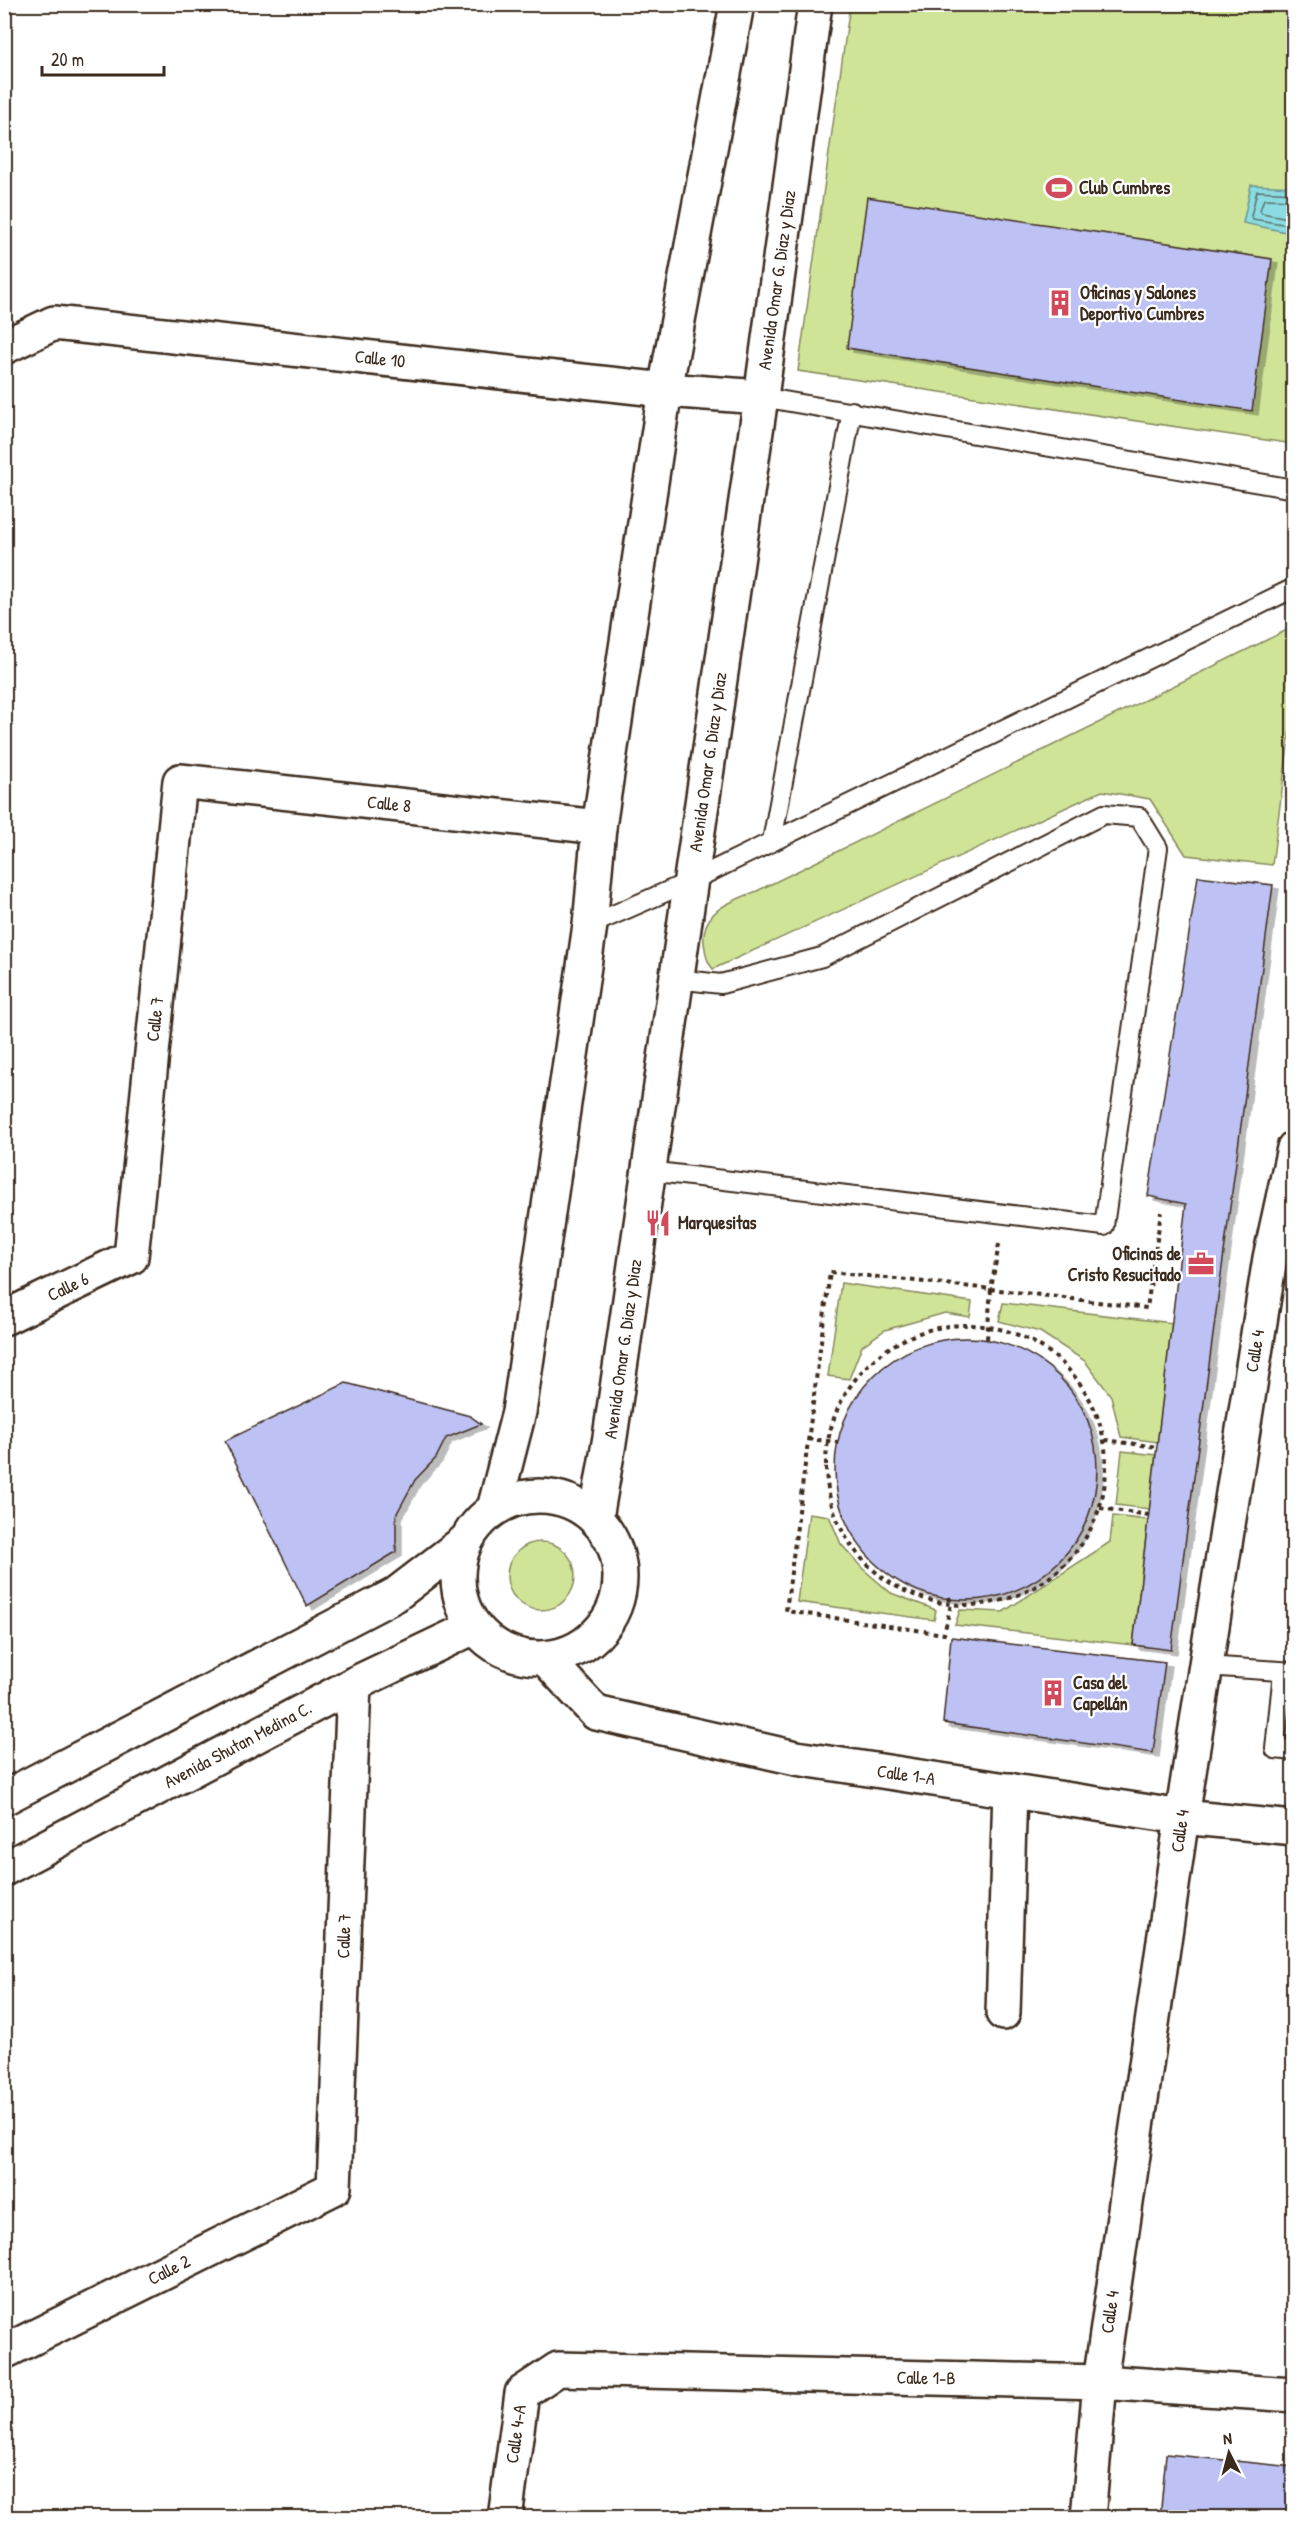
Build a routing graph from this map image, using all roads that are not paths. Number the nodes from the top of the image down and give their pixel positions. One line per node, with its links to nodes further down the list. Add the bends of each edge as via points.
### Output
1 (737, 4): 4 (street)
2 (815, 4): 5 (street, Avenida Omar G. Diaz y Diaz)
3 (4, 347): 4 (street, Calle 10, via 54,323)
4 (665, 390): 5 (street, Calle 10); 10 (street)
5 (761, 397): 6 (lane); 12 (street, Avenida Omar G. Diaz y Diaz)
6 (852, 411): 7 (lane); 11 (lane)
7 (1293, 489)
8 (1293, 588): 11 (lane)
9 (180, 781): 10 (street, Calle 8); 17 (street, Calle 7)
10 (599, 827): 13 (street)
11 (772, 841): 12 (lane)
12 (691, 881): 13 (lane); 14 (street, Avenida Omar G. Diaz y Diaz)
13 (590, 925): 20 (street, via 519,1412)
14 (676, 979): 16 (street, Avenida Omar G. Diaz y Diaz); 16 (lane, via 721,984 822,957 1104,814 1139,817 1158,848 1104,1226)
15 (1293, 1148): 18 (street, Calle 4)
16 (649, 1171): 21 (street, Avenida Omar G. Diaz y Diaz)
17 (131, 1257): 19 (street, Calle 6)
18 (1282, 1260): 25 (street, Calle 4)
19 (4, 1318)
20 (494, 1509): 21 (street, via 519,1498 546,1496 573,1502); 22 (street)
21 (596, 1518): 24 (street, via 611,1537 620,1560 621,1585 614,1609 601,1629 583,1645)
22 (464, 1542): 23 (street, via 457,1571 460,1601); 30 (street, via 395,1595)
23 (474, 1627): 24 (street, via 505,1652); 27 (street, Avenida Shutan Medina C.)
24 (545, 1658): 29 (street, Calle 1-A, via 596,1713 796,1758)
25 (1206, 1666): 26 (lane); 31 (street, Calle 4)
26 (1288, 1672): 28 (lane, via 1275,1749)
27 (354, 1684): 33 (street, Avenida Shutan Medina C.); 35 (street, Calle 7)
28 (1293, 1751)
29 (1010, 1790): 31 (street, Calle 1-A); 34 (street)
30 (4, 1798)
31 (1182, 1817): 32 (street, Calle 1-A); 38 (street, Calle 4)
32 (1293, 1828)
33 (4, 1869)
34 (1003, 2013)
35 (334, 2188): 36 (street, Calle 2)
36 (4, 2352)
37 (558, 2370): 38 (street, Calle 1-B); 40 (street, Calle 4-A, via 522,2393)
38 (1100, 2382): 39 (street, Calle 1-B); 41 (street, Calle 4)
39 (1293, 2395)
40 (505, 2517)
41 (1088, 2517)

